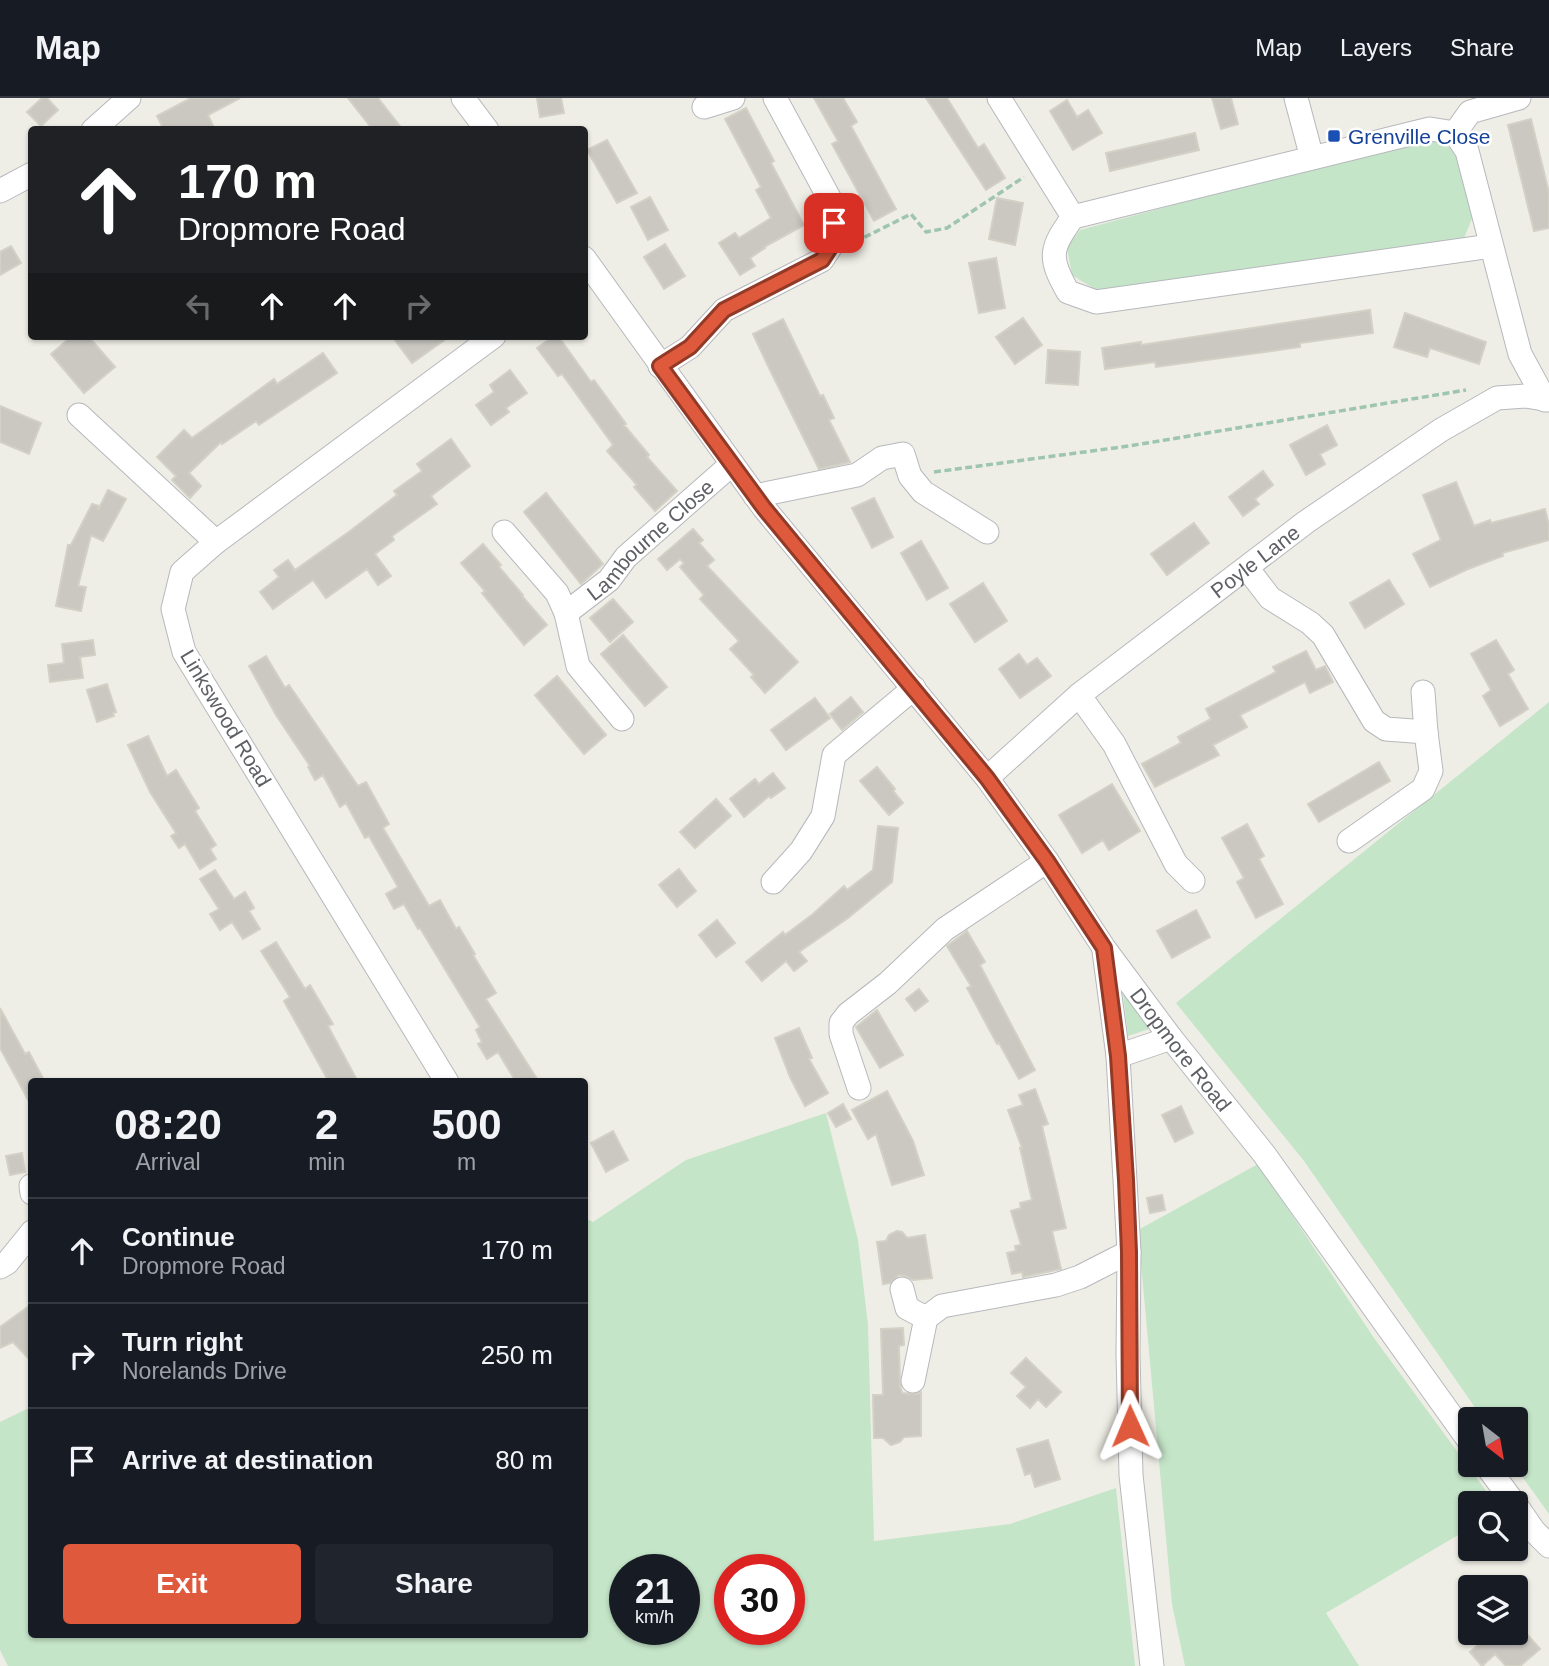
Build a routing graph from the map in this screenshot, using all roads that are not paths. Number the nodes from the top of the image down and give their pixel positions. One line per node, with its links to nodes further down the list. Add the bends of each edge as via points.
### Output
1 (733, 98): 8 (street)
2 (775, 98): 20 (street, via 834,205 835,240 822,260 724,310 690,347)
3 (999, 98): 15 (street)
4 (1296, 98): 12 (street)
5 (1519, 98): 11 (street, via 1470,112)
6 (472, 101): 10 (street)
7 (116, 102): 9 (street)
8 (704, 107)
9 (96, 126)
10 (485, 126)
11 (1455, 133): 12 (street, via 1430,129); 16 (street, via 1467,150)
12 (1312, 158): 15 (street)
13 (28, 177): 14 (street)
14 (2, 196)
15 (1073, 217): 16 (street, via 1056,241 1055,268 1068,292 1096,302)
16 (1491, 246): 19 (street)
17 (588, 267): 20 (street, Dropmore Road)
18 (489, 340): 28 (street, Linkswood Road)
19 (1520, 354): 21 (street); 22 (street)
20 (660, 366): 24 (street, Dropmore Road)
21 (1510, 396): 22 (street, Poyle Lane); 29 (street, Poyle Lane, via 1497,398 1441,430)
22 (1547, 400)
23 (79, 415): 28 (street)
24 (732, 464): 25 (street, Dropmore Road); 30 (street, Lambourne Close, via 626,557 609,580)
25 (755, 496): 27 (street, via 856,475 882,458 903,454 910,476 923,492); 31 (street, Dropmore Road)
26 (504, 532): 30 (street, Lambourne Close, via 557,593)
27 (987, 532)
28 (216, 542): 44 (street, Linkswood Road, via 183,572 173,609 184,652)
29 (1247, 568): 33 (street, Poyle Lane); 35 (street, via 1270,598 1323,635 1374,721 1386,729)
30 (566, 612): 34 (street, Lambourne Close, via 578,666)
31 (914, 688): 36 (street, Dropmore Road); 40 (street, via 834,755 823,816 801,851)
32 (1423, 692): 35 (street)
33 (1079, 695): 36 (street, Poyle Lane); 39 (street, via 1114,744 1176,864)
34 (622, 719)
35 (1426, 732): 37 (street, via 1431,771 1423,789)
36 (987, 778): 38 (street, Dropmore Road)
37 (1349, 841)
38 (1047, 861): 41 (street, Dropmore Road); 45 (street, via 944,929 848,1014 841,1023 841,1034)
39 (1193, 881)
40 (773, 882)
41 (1104, 948): 42 (street, Dropmore Road); 43 (street)
42 (1171, 1038): 43 (street); 52 (street, Dropmore Road, via 1264,1154)
43 (1118, 1056): 47 (street)
44 (445, 1078)
45 (859, 1088)
46 (28, 1238): 48 (street)
47 (1129, 1252): 50 (street, via 1056,1285 942,1306); 55 (street, via 1131,1475)
48 (0, 1267)
49 (902, 1289): 50 (street, via 906,1308)
50 (926, 1318): 51 (street)
51 (914, 1381)
52 (1458, 1425)
53 (1528, 1522): 54 (street)
54 (1549, 1546)
55 (1152, 1666)

